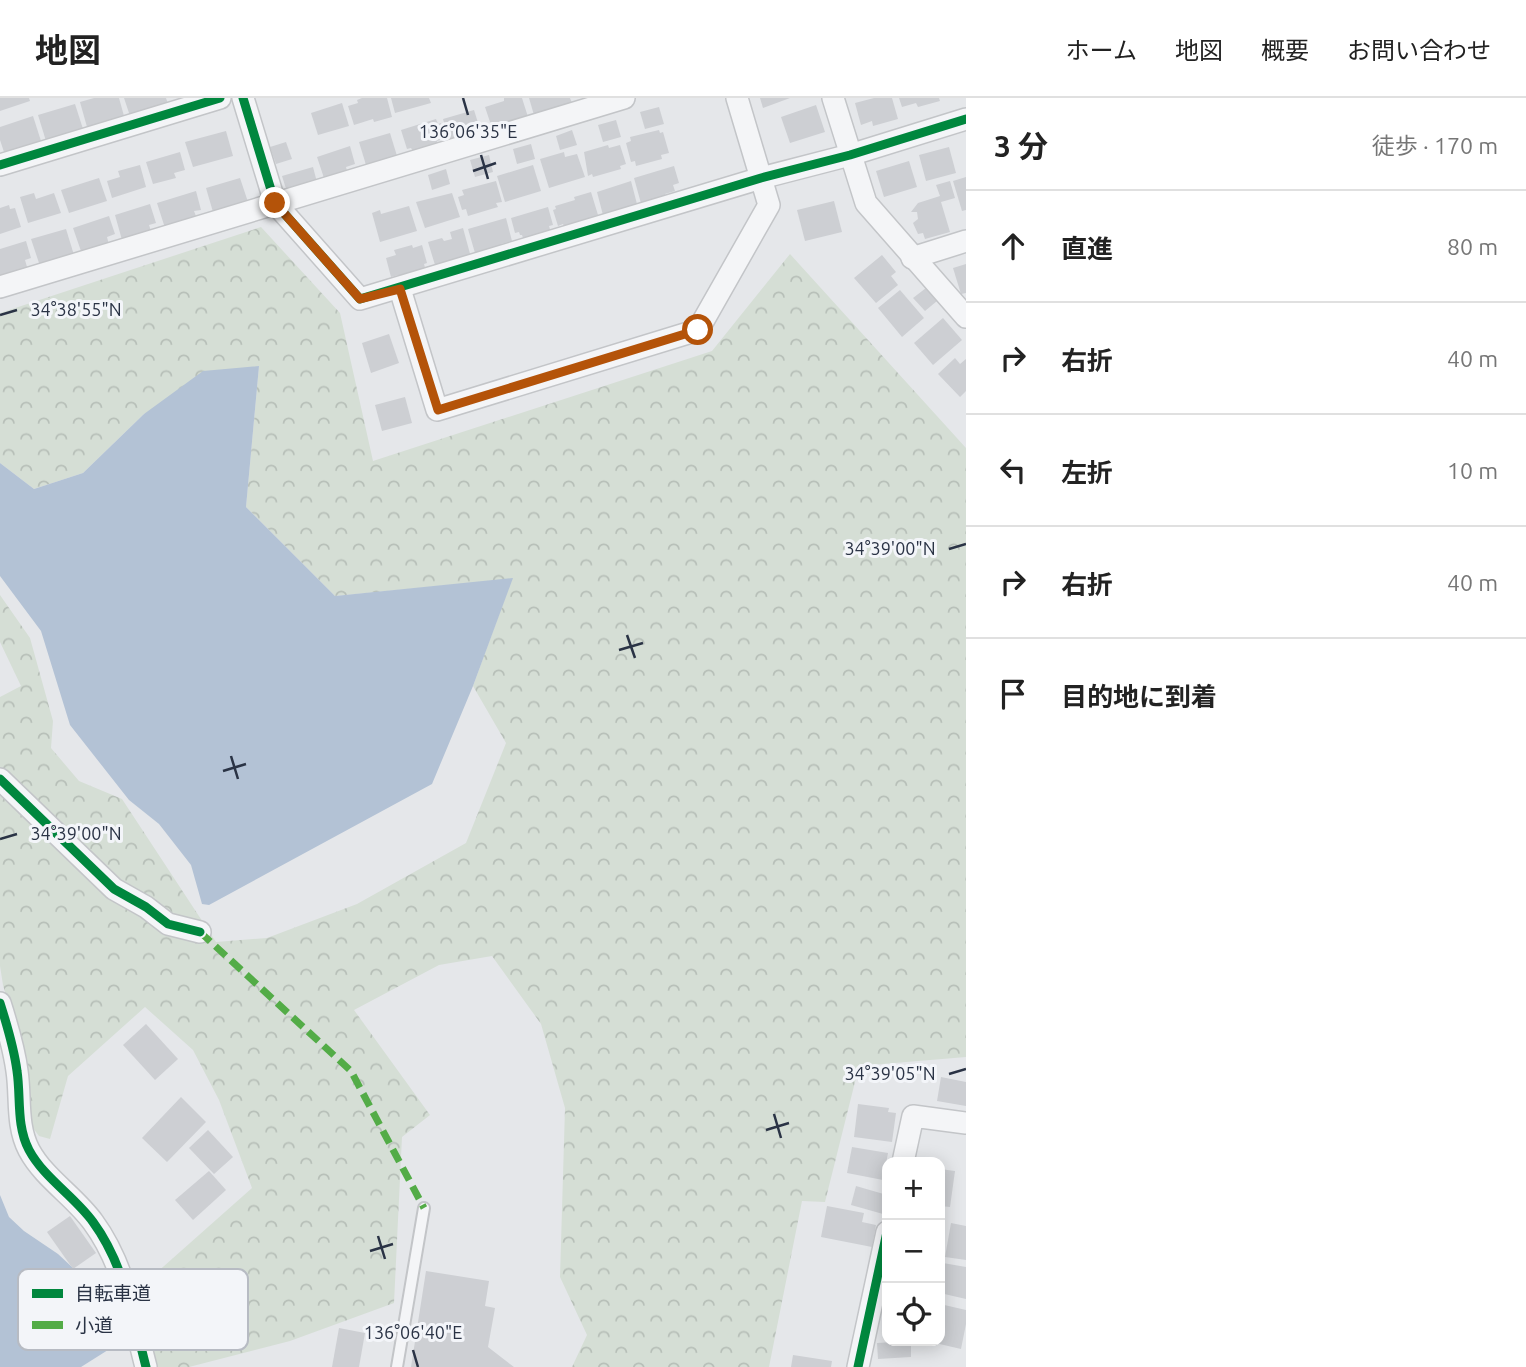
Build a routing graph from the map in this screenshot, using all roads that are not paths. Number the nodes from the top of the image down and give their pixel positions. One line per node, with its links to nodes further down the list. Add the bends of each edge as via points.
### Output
1 (220, 98): 8 (street)
2 (243, 98): 10 (street)
3 (624, 98): 10 (street)
4 (737, 98): 9 (street)
5 (833, 98): 7 (street)
6 (966, 119): 7 (street)
7 (850, 155): 9 (street); 12 (street, via 866,202)
8 (0, 165)
9 (761, 178): 14 (street); 14 (street, via 769,205 698,330 438,410)
10 (275, 203): 13 (street); 14 (street, via 360,299)
11 (966, 241): 12 (street)
12 (912, 258): 15 (street)
13 (0, 287)
14 (400, 289)
15 (966, 317)
16 (0, 779): 17 (street, via 114,889 168,924)
17 (200, 932)
18 (0, 1003): 23 (street, via 16,1061 20,1122 28,1147 92,1221)
19 (966, 1122): 20 (street, via 913,1116)
20 (904, 1157)
21 (424, 1208): 26 (lane)
22 (882, 1255): 27 (street)
23 (117, 1269)
24 (141, 1350): 25 (street)
25 (146, 1367)
26 (397, 1367)
27 (858, 1367)

